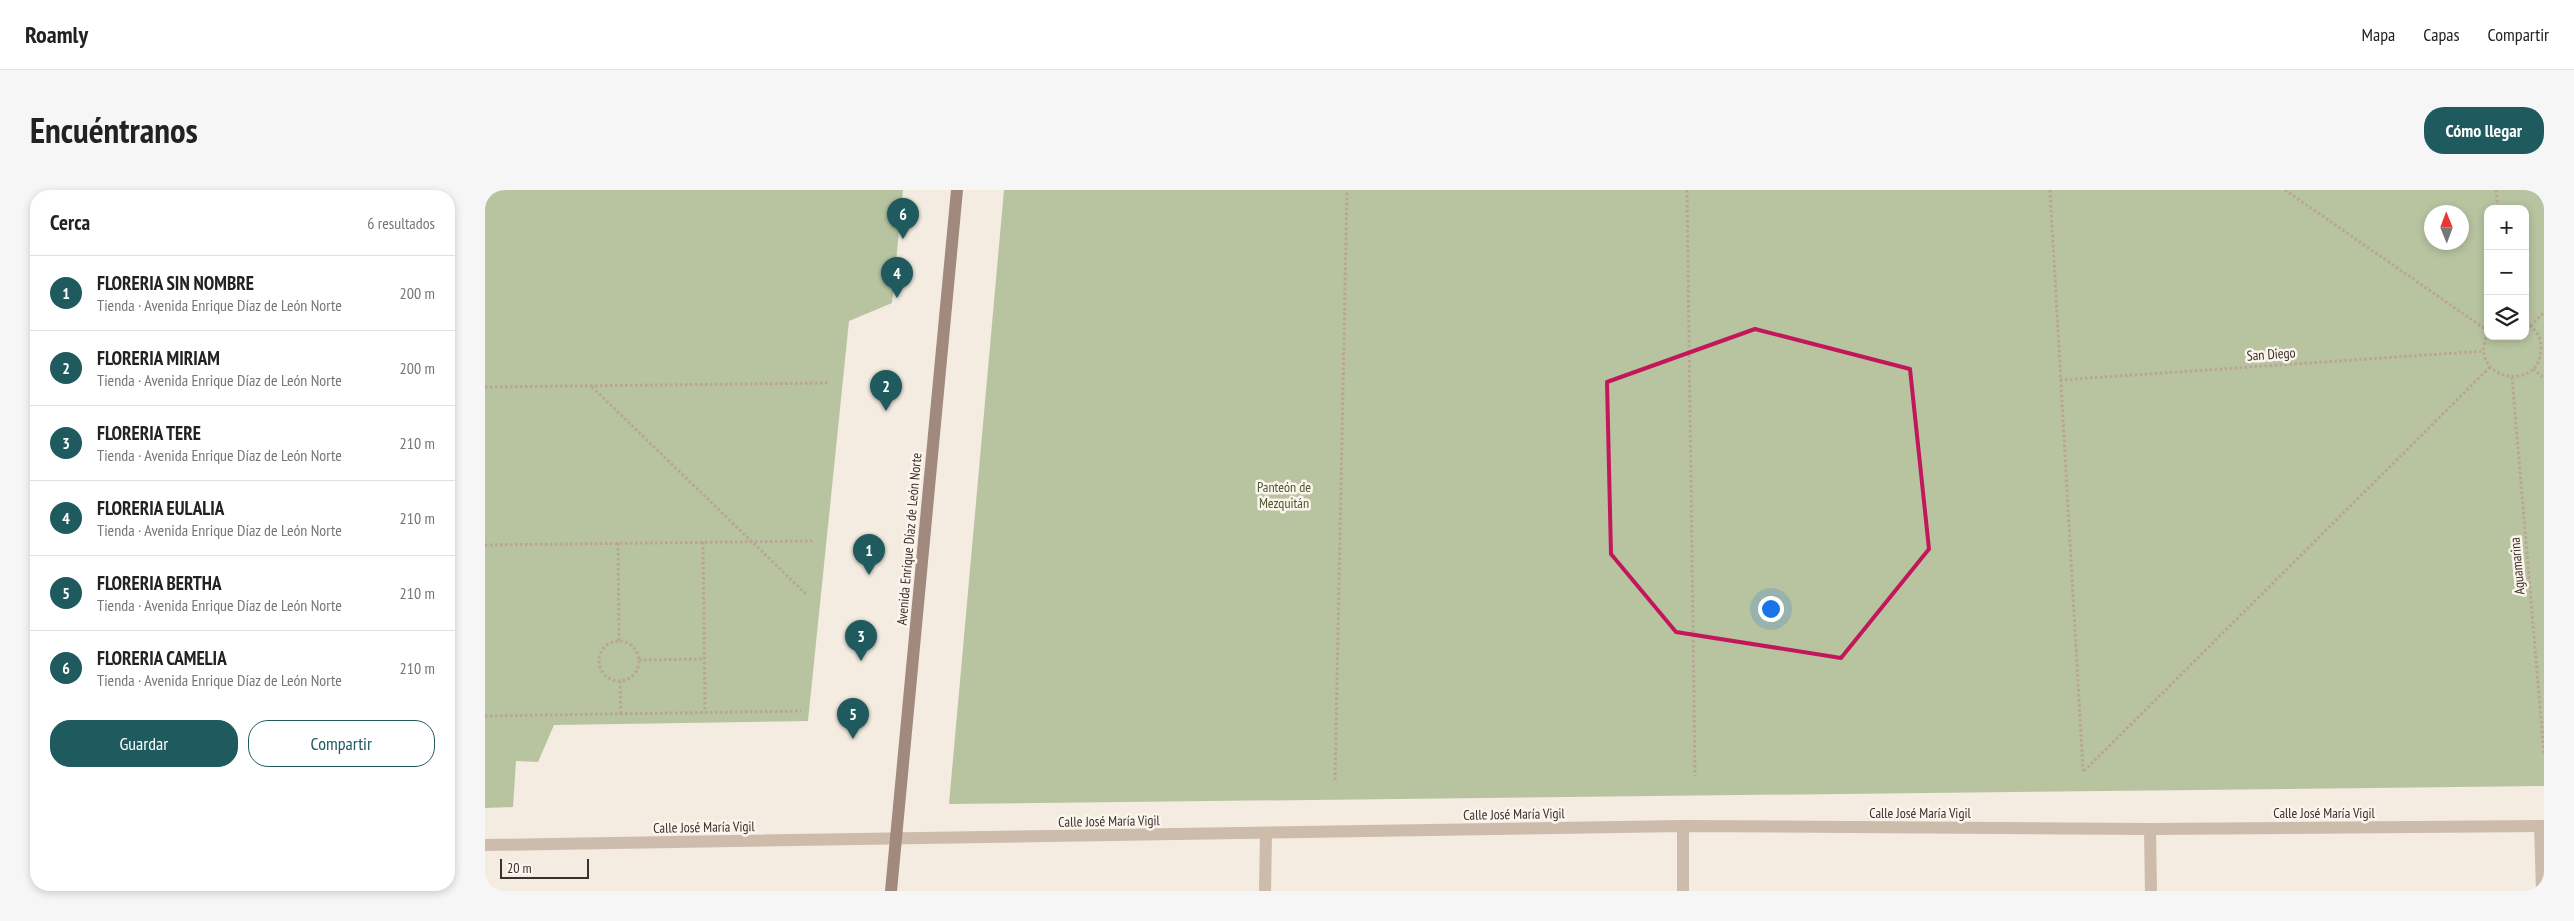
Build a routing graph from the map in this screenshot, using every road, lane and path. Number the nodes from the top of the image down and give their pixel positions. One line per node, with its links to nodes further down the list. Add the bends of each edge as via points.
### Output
1 (957, 190): 43 (main road, Avenida Enrique Díaz de León Norte)
2 (1347, 190): 38 (path)
3 (1687, 190): 37 (path)
4 (2050, 190): 18 (path)
5 (2285, 190): 10 (path)
6 (2496, 190): 7 (path)
7 (2498, 205)
8 (2544, 312): 9 (path)
9 (2531, 326): 12 (path)
10 (2484, 329)
11 (2486, 340): 13 (path)
12 (2543, 347): 15 (path)
13 (2484, 351): 14 (path); 18 (path, San Diego)
14 (2490, 367): 16 (path, via 2497,373); 18 (path, via 2083,771)
15 (2533, 370): 16 (path); 17 (path)
16 (2512, 377): 36 (path, Aguamarina)
17 (2544, 378)
18 (2061, 380)
19 (829, 383): 20 (path)
20 (592, 386): 21 (path); 23 (path)
21 (485, 387)
22 (814, 540): 23 (path)
23 (751, 541): 24 (path); 27 (path)
24 (703, 542): 25 (path); 29 (path)
25 (618, 544): 26 (path); 28 (path)
26 (485, 545)
27 (807, 595)
28 (619, 641): 30 (path, via 635,648); 31 (path, via 602,649 599,662 603,674)
29 (704, 659): 30 (path); 33 (path)
30 (639, 660): 31 (path, via 632,676)
31 (620, 680): 34 (path)
32 (801, 711): 33 (path)
33 (705, 712): 34 (path)
34 (621, 714): 35 (path)
35 (485, 716)
36 (2544, 754)
37 (1695, 776)
38 (1335, 780)
39 (1683, 826): 41 (street, Calle José María Vigil); 42 (street, Calle José María Vigil); 47 (street)
40 (2542, 826): 41 (street, Calle José María Vigil); 49 (street)
41 (2150, 829): 48 (street)
42 (1266, 833): 43 (street, Calle José María Vigil); 46 (street)
43 (895, 839): 44 (street, Calle José María Vigil); 45 (main road, Avenida Enrique Díaz de León Norte)
44 (485, 845)
45 (891, 891)
46 (1265, 891)
47 (1683, 891)
48 (2151, 891)
49 (2542, 891)

